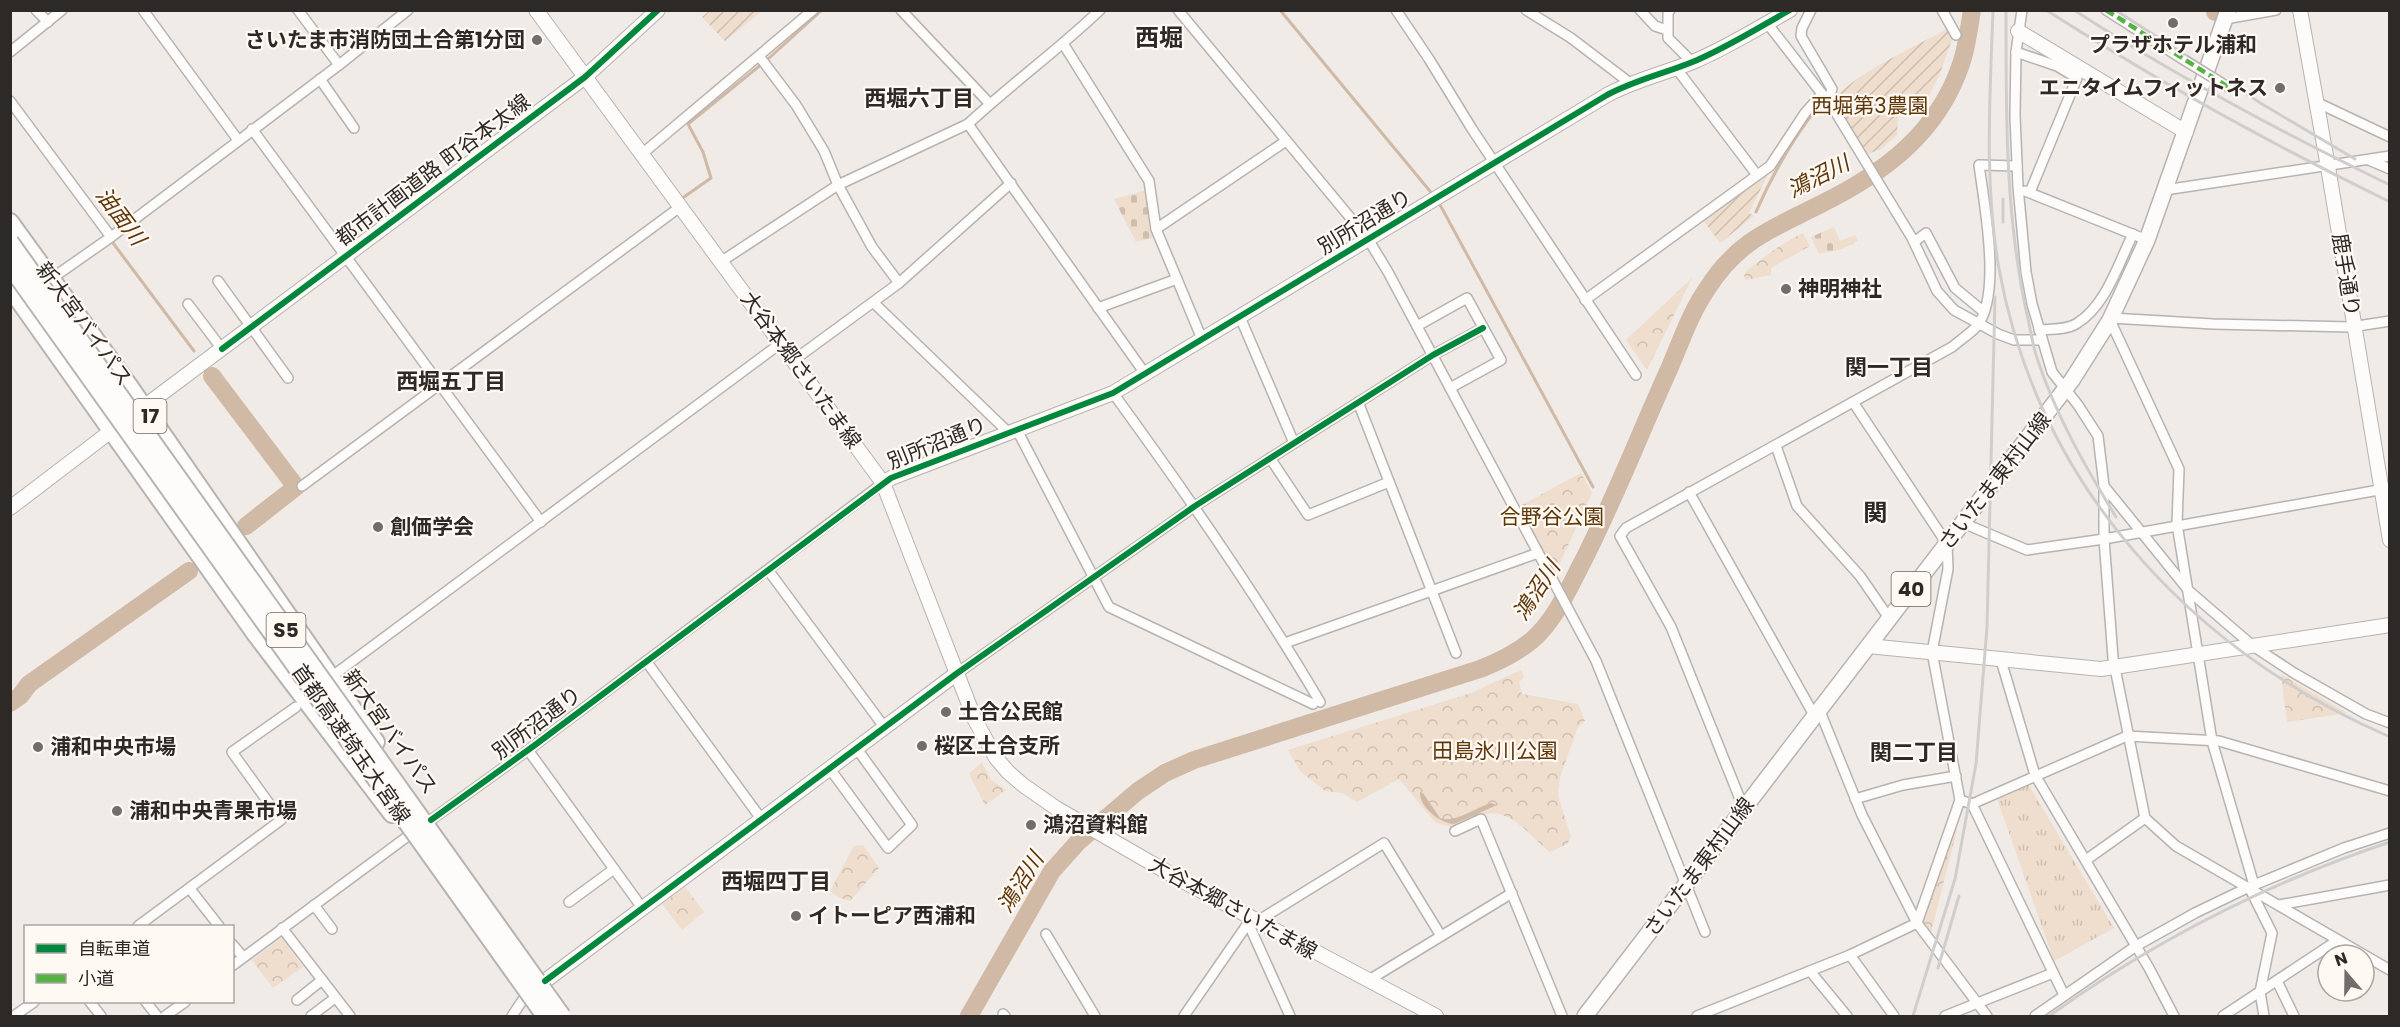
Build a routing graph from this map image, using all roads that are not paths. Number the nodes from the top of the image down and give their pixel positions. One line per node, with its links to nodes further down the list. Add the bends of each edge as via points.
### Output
1 (36, 10): 24 (street)
2 (62, 10): 24 (street)
3 (142, 10): 49 (street)
4 (298, 10): 34 (street)
5 (408, 10): 34 (street)
6 (536, 10): 36 (street, 大谷本郷さいたま線)
7 (658, 10): 36 (street, 都市計画道路 町谷本太線)
8 (813, 10): 32 (street)
9 (901, 10): 43 (street)
10 (1100, 10): 29 (street)
11 (1178, 10): 50 (street)
12 (1396, 10): 54 (street)
13 (1526, 10): 38 (street)
14 (1640, 10): 26 (street, via 1655,26)
15 (1670, 10): 26 (street)
16 (1790, 10): 25 (street, 別所沼通り)
17 (1811, 10): 40 (street, via 1801,36 1830,84 1832,95)
18 (1942, 10): 28 (street)
19 (2022, 10): 27 (street)
20 (2106, 10): 39 (street, bridge)
21 (2276, 10): 23 (street)
22 (2300, 10): 42 (street, 鹿手通り)
23 (2227, 15): 47 (main road, さいたま東村山線 / 40)
24 (48, 22): 30 (street)
25 (1767, 23): 33 (street, 別所沼通り); 40 (street)
26 (1667, 30): 33 (street, via 1668,38)
27 (2018, 31): 31 (street); 47 (street)
28 (1956, 35)
29 (1064, 45): 43 (street); 66 (street, via 1149,181)
30 (10, 52)
31 (2016, 52): 55 (street); 63 (street, via 2057,66 2077,78)
32 (762, 60): 51 (street); 60 (street, via 813,132)
33 (1692, 62): 35 (street, 別所沼通り)
34 (339, 65): 37 (street)
35 (1676, 68): 38 (street, 別所沼通り); 58 (street)
36 (585, 77): 51 (street, 大谷本郷さいたま線); 73 (street, 都市計画道路 町谷本太線)
37 (320, 79): 45 (street); 46 (street)
38 (1630, 83): 54 (street, 別所沼通り)
39 (2233, 90)
40 (1825, 98): 58 (street, via 1805,113 1770,166); 72 (street)
41 (10, 101): 68 (street)
42 (2316, 102): 48 (street); 56 (street, 鹿手通り)
43 (990, 104): 44 (street)
44 (968, 124): 59 (street); 60 (street)
45 (354, 128)
46 (252, 129): 49 (street); 73 (street)
47 (2186, 132): 62 (main road, さいたま東村山線 / 40)
48 (2390, 136)
49 (238, 140): 68 (street)
50 (1286, 141): 66 (street); 69 (street)
51 (642, 154): 64 (street, 大谷本郷さいたま線)
52 (2390, 156): 53 (street)
53 (2369, 160): 56 (street); 57 (street)
54 (1494, 162): 69 (street, 別所沼通り); 82 (street)
55 (2017, 166): 61 (street); 86 (street, via 1979,165 1989,251 1989,291)
56 (2328, 167): 62 (street); 93 (street, 鹿手通り)
57 (2390, 169)
58 (1757, 176): 82 (street)
59 (1011, 183): 79 (street); 85 (street)
60 (838, 185): 74 (street); 79 (street, via 872,247)
61 (2018, 188): 63 (street); 96 (street, via 2026,272)
62 (2165, 190): 70 (main road, さいたま東村山線 / 40)
63 (2030, 192): 67 (street)
64 (680, 207): 74 (street, 大谷本郷さいたま線); 105 (street)
65 (10, 222): 76 (highway, 新大宮バイパス / 17)
66 (1156, 229): 77 (street)
67 (2133, 234): 70 (street); 80 (street)
68 (110, 237): 76 (street)
69 (1368, 238): 88 (street, 別所沼通り); 92 (street)
70 (2147, 240): 87 (main road, さいたま東村山線 / 40)
71 (10, 242): 227 (highway, 首都高速埼玉大宮線 / S5, bridge)
72 (1914, 242): 86 (street, via 1926,233 1955,288); 91 (street, via 1936,290 1954,310)
73 (345, 257): 94 (street, 都市計画道路 町谷本太線); 105 (street)
74 (722, 261): 98 (street, 大谷本郷さいたま線)
75 (10, 266): 226 (highway, 首都高速埼玉大宮線 / S5, bridge)
76 (51, 279): 89 (highway, 新大宮バイパス / 17)
77 (1177, 279): 85 (street); 97 (street)
78 (218, 281): 94 (street)
79 (899, 283): 83 (street)
80 (2102, 297): 87 (street); 96 (street, via 2076,324)
81 (14, 299): 112 (highway, 新大宮バイパス / 17)
82 (1585, 300): 103 (street)
83 (874, 303): 101 (street); 113 (street)
84 (188, 304): 99 (street)
85 (1098, 308): 102 (street)
86 (1984, 312): 91 (street)
87 (2113, 314): 93 (street, via 2212,324); 107 (main road, さいたま東村山線 / 40); 127 (street, via 2179,469)
88 (1240, 317): 97 (street, 別所沼通り); 114 (street)
89 (80, 319): 111 (highway, 新大宮バイパス / 17); 112 (highway, via 103,387)
90 (2390, 321): 93 (street)
91 (1978, 325): 96 (street, via 2014,340); 110 (street, via 1952,347)
92 (1417, 326): 95 (street, via 1467,298); 100 (street)
93 (2354, 326): 121 (street, 鹿手通り)
94 (251, 327): 99 (street, 都市計画道路 町谷本太線); 104 (street)
95 (1483, 328): 100 (street); 106 (street, via 1501,360)
96 (2040, 335): 107 (street, via 2052,372)
97 (1202, 339): 102 (street, 別所沼通り)
98 (781, 343): 101 (street, 大谷本郷さいたま線); 125 (street)
99 (222, 349): 111 (street, 都市計画道路 町谷本太線)
100 (1433, 355): 106 (street); 109 (street)
101 (794, 360): 118 (street, 大谷本郷さいたま線)
102 (1146, 375): 108 (street, 別所沼通り)
103 (1636, 375)
104 (288, 378)
105 (440, 385): 119 (street); 125 (street)
106 (1450, 388): 132 (street)
107 (2066, 389): 120 (street, via 2098,436); 126 (main road, さいたま東村山線 / 40)
108 (1113, 393): 113 (street, 別所沼通り); 123 (street)
109 (1358, 402): 114 (street); 117 (street)
110 (1853, 402): 115 (street); 131 (street)
111 (144, 407): 112 (street, 都市計画道路 町谷本太線); 137 (highway, 新大宮バイパス / 17)
112 (121, 423): 124 (street, 都市計画道路 町谷本太線); 140 (highway, via 169,482 192,545)
113 (1013, 431): 118 (street, 別所沼通り); 134 (street)
114 (1294, 443): 116 (street)
115 (1776, 446): 122 (street); 138 (street, via 1797,506 1860,576)
116 (1270, 458): 117 (street, via 1308,514); 123 (street)
117 (1389, 482): 135 (street)
118 (883, 483): 133 (street, 別所沼通り); 150 (street, 大谷本郷さいたま線)
119 (302, 486)
120 (2104, 486): 128 (street); 129 (street)
121 (2385, 489): 127 (street); 130 (street, 鹿手通り)
122 (1689, 492): 153 (street); 167 (street, via 1626,528 1620,536 1671,627)
123 (1195, 506): 134 (street); 141 (street)
124 (10, 508)
125 (541, 522): 151 (street)
126 (1963, 523): 129 (street, via 2027,550); 131 (main road, さいたま東村山線 / 40)
127 (2177, 524): 128 (street); 136 (street)
128 (2139, 531): 129 (street); 136 (street)
129 (2104, 538): 149 (street)
130 (2390, 540)
131 (1947, 544): 138 (main road, さいたま東村山線 / 40); 144 (street, via 1948,568)
132 (1538, 553): 135 (street); 176 (street, via 1600,670)
133 (768, 570): 148 (street, 別所沼通り); 155 (street)
134 (1094, 577): 141 (street, via 1109,607 1317,703); 150 (street)
135 (1431, 591): 141 (street); 145 (street)
136 (2189, 591): 143 (street); 146 (street)
137 (288, 612): 140 (highway); 151 (highway, 新大宮バイパス / 17)
138 (1889, 618): 142 (main road, さいたま東村山線 / 40)
139 (2390, 625): 143 (street)
140 (256, 635): 173 (highway)
141 (1286, 643)
142 (1868, 646): 144 (street); 153 (main road, さいたま東村山線 / 40)
143 (2253, 646): 146 (street); 154 (street, via 2366,714)
144 (1932, 652): 147 (street); 162 (street)
145 (1456, 653)
146 (2198, 655): 149 (street); 157 (street)
147 (2000, 657): 149 (street, via 2101,669); 161 (street)
148 (646, 661): 159 (street, 別所沼通り); 170 (street)
149 (2115, 667): 156 (street)
150 (956, 674): 155 (street); 185 (street, 大谷本郷さいたま線, via 975,720 1002,765 1023,785)
151 (331, 676): 169 (highway, 新大宮バイパス / 17)
152 (296, 707): 179 (street, via 232,752 281,820)
153 (1816, 712): 164 (street); 167 (main road, さいたま東村山線 / 40)
154 (2390, 723)
155 (885, 728): 158 (street)
156 (2127, 736): 157 (street); 161 (street); 168 (street)
157 (2212, 741): 163 (street); 178 (street)
158 (857, 749): 160 (street); 160 (street, via 912,825 888,848)
159 (528, 750): 169 (street, 別所沼通り); 175 (street)
160 (830, 770): 170 (street)
161 (2035, 775): 166 (street); 174 (street)
162 (1956, 776): 164 (street); 165 (street)
163 (2390, 791)
164 (1855, 799): 186 (street)
165 (1960, 800): 166 (street); 186 (street)
166 (1972, 804): 202 (street)
167 (1744, 809): 176 (main road, さいたま東村山線 / 40)
168 (2145, 818): 174 (street); 178 (street, via 2176,846)
169 (431, 820): 205 (highway, 新大宮バイパス / 17)
170 (762, 820): 184 (street)
171 (1455, 831): 180 (street, via 1480,819)
172 (2390, 833): 178 (street)
173 (408, 836): 182 (street); 210 (highway)
174 (2086, 860): 196 (street)
175 (614, 869): 181 (street); 184 (street)
176 (1685, 885): 191 (street); 233 (main road, さいたま東村山線 / 40)
177 (2390, 885): 183 (street)
178 (2251, 886): 183 (street); 196 (street); 207 (street, via 2272,933)
179 (190, 889): 187 (street); 188 (street)
180 (1512, 893): 193 (street); 232 (street)
181 (569, 902)
182 (314, 905): 189 (street); 190 (street)
183 (2279, 905): 194 (street)
184 (643, 909): 205 (street)
185 (1252, 922): 193 (street, via 1384,843); 204 (street, 大谷本郷さいたま線); 217 (street); 230 (street)
186 (1917, 923): 197 (street); 216 (street)
187 (141, 925)
188 (217, 925)
189 (282, 928): 198 (street); 203 (street)
190 (332, 929)
191 (1705, 932)
192 (1046, 934): 229 (street)
193 (1441, 936): 204 (street)
194 (2338, 940): 200 (street); 206 (street)
195 (234, 946): 198 (street)
196 (2136, 946): 208 (street); 240 (street)
197 (1850, 955): 201 (street); 236 (street)
198 (243, 957): 199 (street)
199 (234, 964)
200 (2390, 970)
201 (1810, 971): 234 (street); 235 (street)
202 (2053, 973): 208 (street); 216 (street)
203 (322, 980): 209 (street); 211 (street)
204 (1369, 980): 231 (street, 大谷本郷さいたま線)
205 (545, 981): 228 (highway, 新大宮バイパス / 17)
206 (2277, 981): 207 (street); 243 (street)
207 (2260, 992): 241 (street); 242 (street)
208 (2064, 995): 239 (street)
209 (336, 998): 218 (street); 223 (street)
210 (524, 998): 224 (street); 225 (highway)
211 (297, 1000)
212 (33, 1003): 219 (street)
213 (91, 1003): 220 (street)
214 (147, 1003): 221 (street)
215 (184, 1003): 222 (street)
216 (1978, 1004): 237 (street); 238 (street)
217 (1187, 1015)
218 (311, 1016)
219 (14, 1017)
220 (100, 1017)
221 (157, 1017)
222 (165, 1017)
223 (350, 1017)
224 (512, 1017)
225 (537, 1017)
226 (545, 1017)
227 (562, 1017)
228 (571, 1017)
229 (1095, 1017)
230 (1290, 1017)
231 (1436, 1017)
232 (1562, 1017)
233 (1585, 1017)
234 (1697, 1017)
235 (1847, 1017)
236 (1893, 1017)
237 (1945, 1017)
238 (1987, 1017)
239 (2035, 1017)
240 (2174, 1017)
241 (2223, 1017)
242 (2264, 1017)
243 (2294, 1017)

